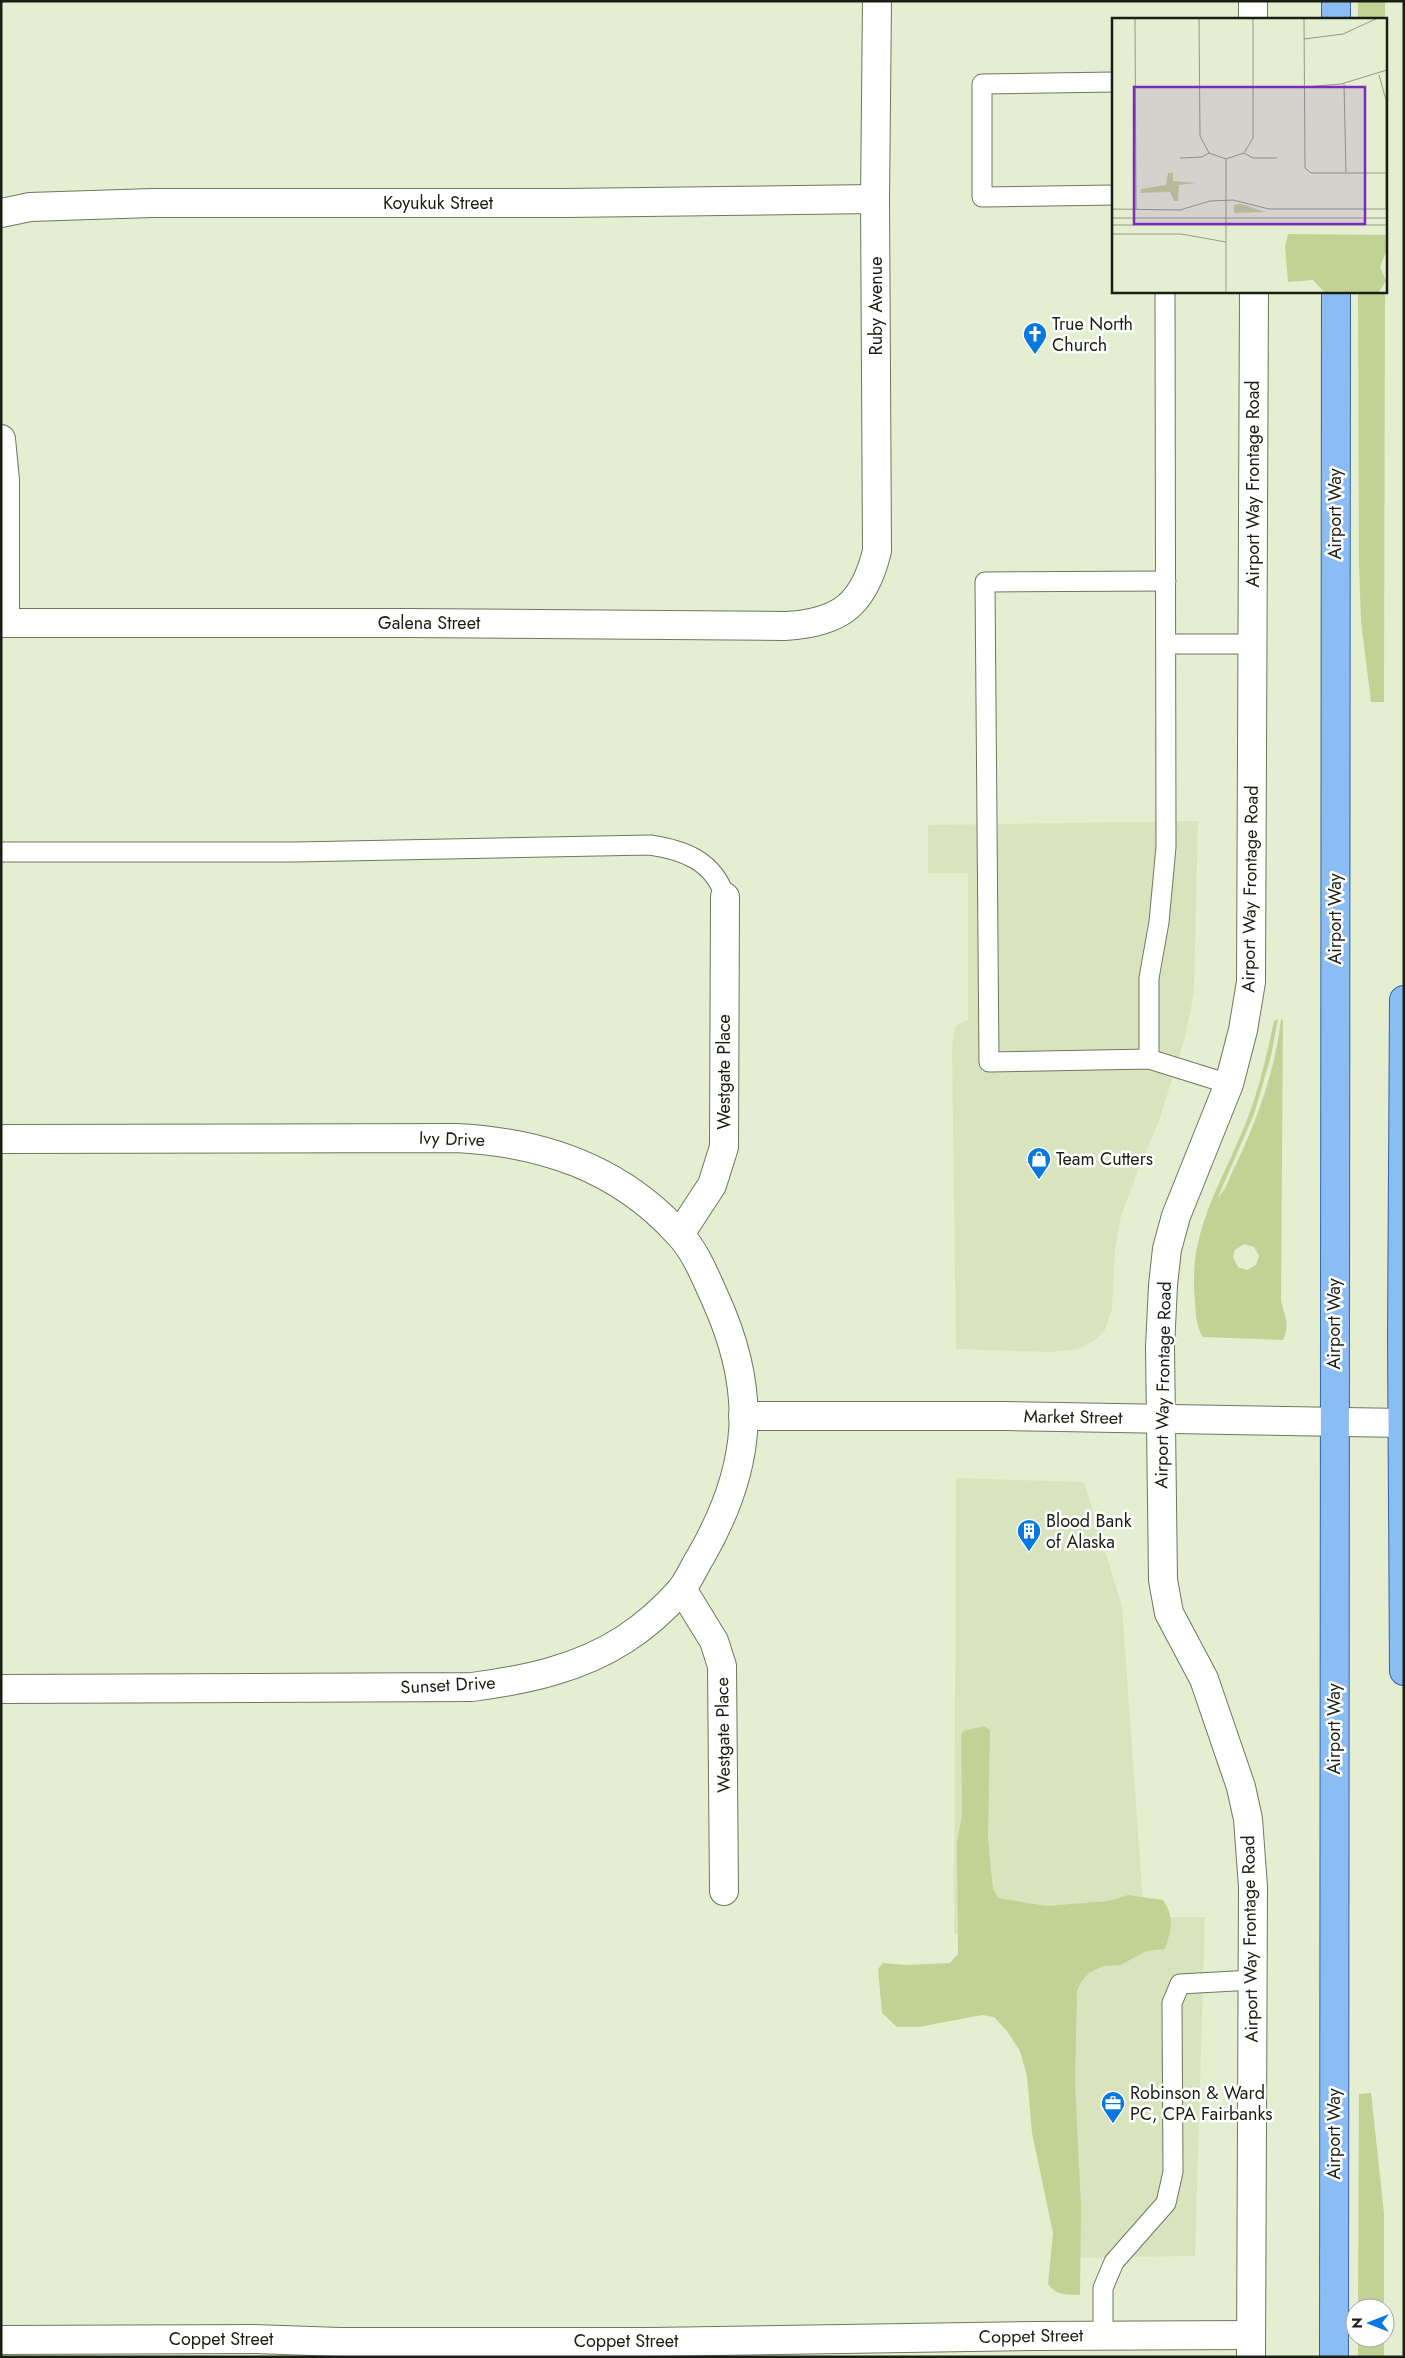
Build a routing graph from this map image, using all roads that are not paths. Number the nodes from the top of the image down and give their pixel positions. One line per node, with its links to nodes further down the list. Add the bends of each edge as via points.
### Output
1 (877, 1): 8 (street, Ruby Avenue)
2 (1253, 1): 4 (street)
3 (1336, 1): 5 (main road)
4 (1253, 18)
5 (1336, 18)
6 (1112, 82): 7 (lane, via 982,84 982,197)
7 (1112, 195)
8 (875, 199): 9 (street, Koyukuk Street, via 152,203 30,207); 15 (street, Ruby Avenue, via 877,551 871,576)
9 (1, 213)
10 (1165, 292): 14 (lane)
11 (1254, 292): 18 (street, Airport Way Frontage Road)
12 (1336, 292): 28 (main road, Airport Way)
13 (1, 439): 16 (street, via 5,490)
14 (1166, 581): 17 (lane); 22 (lane, via 985,582 989,1062)
15 (852, 605): 16 (street, Galena Street, via 806,625 786,626)
16 (3, 623)
17 (1167, 644): 18 (lane); 22 (lane, via 1166,847 1159,922 1149,978)
18 (1252, 644): 23 (street, Airport Way Frontage Road, via 1251,982)
19 (1, 852): 20 (lane, via 295,852 650,845 677,849 696,858 721,885)
20 (725, 897): 25 (street, Westgate Place, via 724,1147 712,1185)
21 (1404, 1000): 29 (main road)
22 (1149, 1059): 23 (lane)
23 (1229, 1084): 27 (street, Airport Way Frontage Road, via 1176,1216 1167,1249 1160,1331)
24 (1, 1139): 25 (street, Ivy Drive, via 489,1139 547,1152 616,1180)
25 (680, 1234): 26 (street, Ivy Drive, via 704,1274 729,1331 740,1375)
26 (743, 1416): 27 (street, Market Street); 30 (street, Sunset Drive, via 742,1454 731,1494)
27 (1160, 1419): 28 (street, Market Street); 34 (street, Airport Way Frontage Road, via 1163,1580 1169,1613 1204,1679 1241,1787 1248,1819 1253,1886)
28 (1334, 1422): 29 (street, Market Street); 38 (main road, Airport Way)
29 (1403, 1423): 31 (main road)
30 (682, 1589): 32 (street, Sunset Drive, via 626,1639 574,1664 504,1683 472,1687); 33 (street, Westgate Place, via 714,1641 722,1666)
31 (1404, 1671)
32 (1, 1689)
33 (724, 1891)
34 (1253, 1980): 35 (lane, via 1180,1984 1172,2004 1172,2180 1166,2203 1114,2262 1103,2288); 37 (street, Airport Way Frontage Road)
35 (1103, 2335): 36 (street, Coppet Street, via 660,2342); 37 (street, Coppet Street)
36 (1, 2340)
37 (1251, 2346)
38 (1334, 2357)

